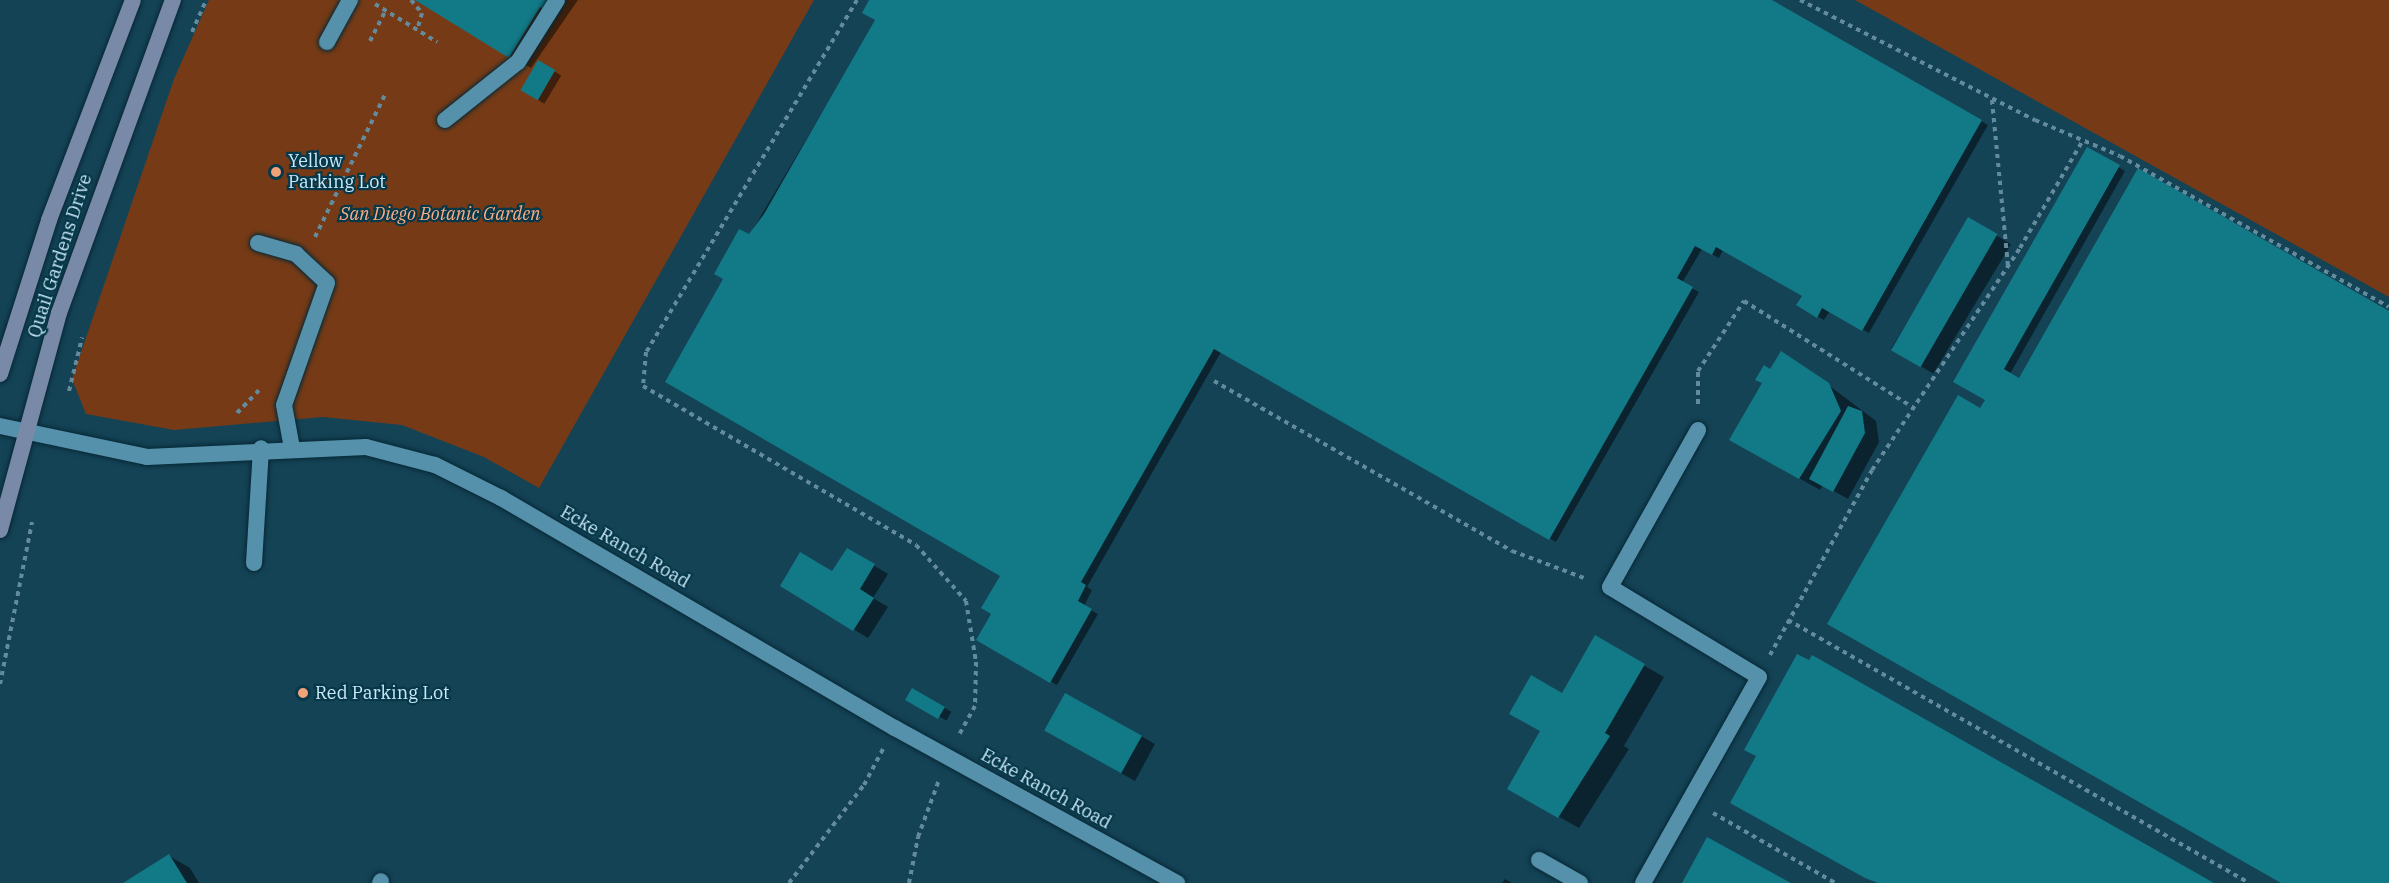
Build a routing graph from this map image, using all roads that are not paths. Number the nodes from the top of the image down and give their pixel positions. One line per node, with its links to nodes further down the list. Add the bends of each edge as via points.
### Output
1 (133, 0): 8 (main road, Quail Gardens Drive, via 49,220)
2 (173, 0): 11 (main road, Quail Gardens Drive, via 59,313)
3 (350, 0): 5 (street)
4 (557, 0): 6 (street, via 518,62)
5 (327, 42)
6 (445, 120)
7 (258, 243): 13 (street, via 296,254 327,283 284,405)
8 (0, 374)
9 (0, 426): 11 (street, Ecke Ranch Road)
10 (1698, 430): 19 (street, via 1610,587 1759,677)
11 (27, 432): 12 (street, Ecke Ranch Road, via 147,457); 14 (main road, Quail Gardens Drive)
12 (261, 448): 13 (street, Ecke Ranch Road); 15 (street)
13 (292, 448): 17 (street, Ecke Ranch Road, via 366,447 435,465 501,498 895,728)
14 (0, 530)
15 (255, 563)
16 (1539, 860): 18 (street)
17 (1177, 883)
18 (1580, 883)
19 (1642, 883)

